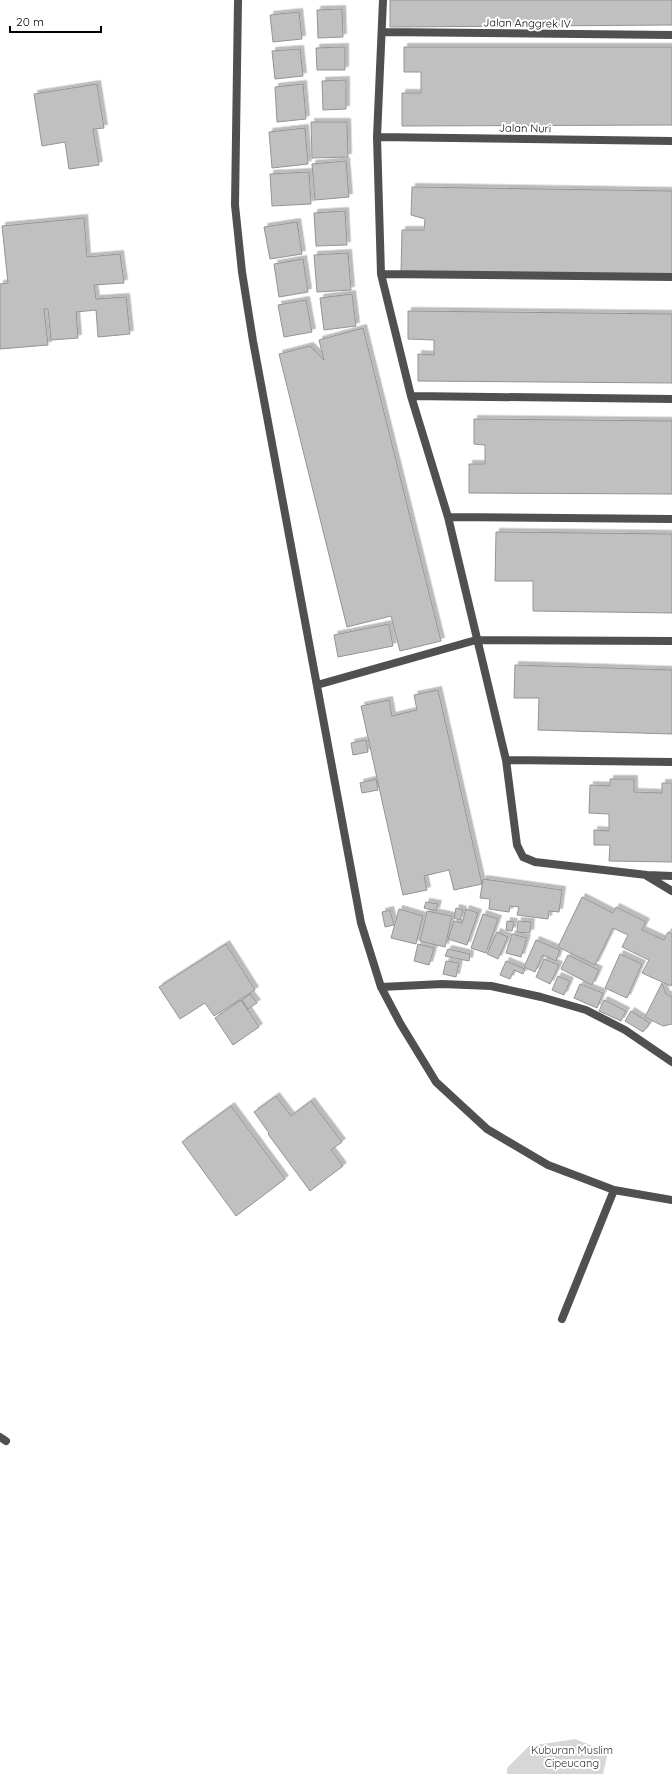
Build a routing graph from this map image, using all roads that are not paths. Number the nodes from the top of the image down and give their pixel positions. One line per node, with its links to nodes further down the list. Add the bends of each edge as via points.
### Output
1 (238, 0): 15 (street, via 235,205 242,272)
2 (383, 0): 3 (street)
3 (382, 32): 4 (street, Jalan Anggrek IV); 5 (street)
4 (672, 35)
5 (377, 137): 6 (street, Jalan Nuri); 7 (street)
6 (672, 141)
7 (382, 274): 8 (street); 9 (street)
8 (672, 277)
9 (412, 396): 10 (street); 11 (street)
10 (672, 399)
11 (448, 517): 12 (street); 13 (street)
12 (672, 518)
13 (476, 640): 14 (street); 15 (street); 16 (street)
14 (672, 641)
15 (317, 684): 21 (street, via 361,923)
16 (506, 760): 17 (street); 18 (street, via 517,845 523,857 535,862)
17 (672, 762)
18 (647, 876): 19 (street); 20 (street)
19 (672, 876)
20 (672, 891)
21 (381, 987): 22 (street, via 442,984 491,986 541,997 586,1010 625,1030); 23 (street, via 436,1082 487,1129 548,1165)
22 (672, 1062)
23 (614, 1190): 24 (street); 25 (street)
24 (672, 1200)
25 (562, 1319)

